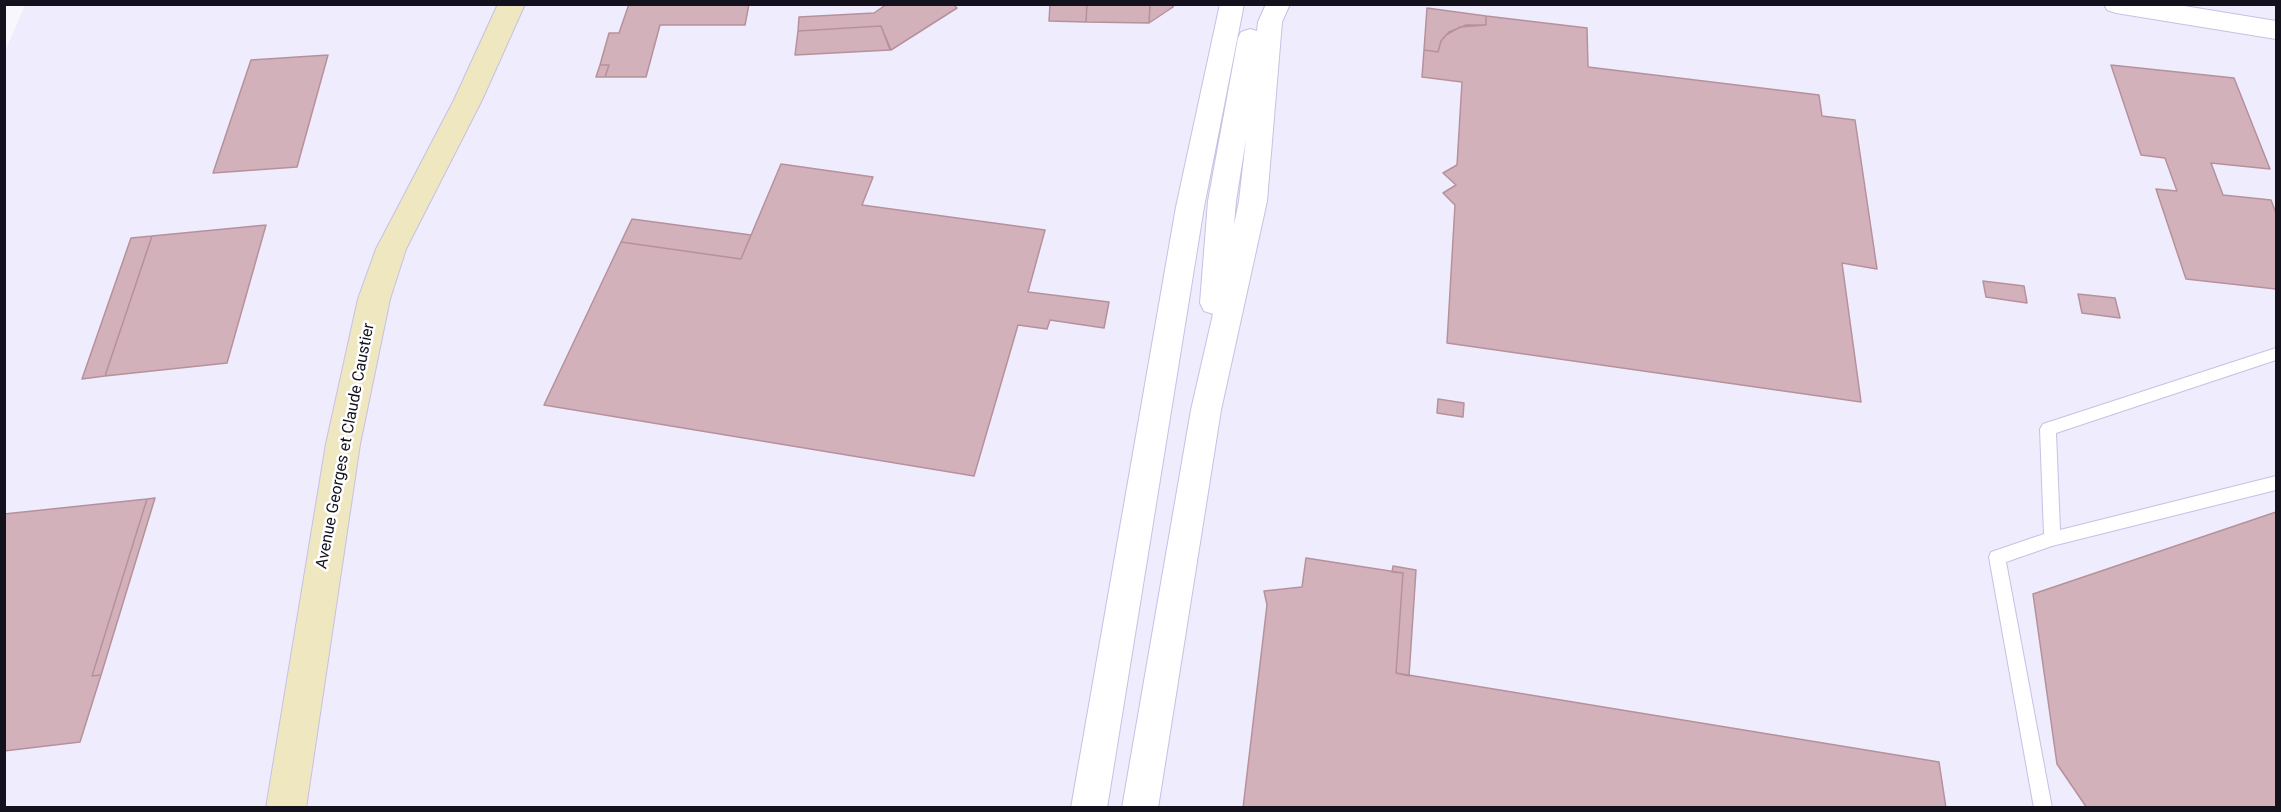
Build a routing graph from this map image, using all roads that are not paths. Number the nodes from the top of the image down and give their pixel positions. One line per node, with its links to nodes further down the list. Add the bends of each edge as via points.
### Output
1 (512, 4): 11 (street, Avenue Georges et Claude Caustier, via 392,249 374,299 343,444)
2 (1232, 4): 12 (street, via 1190,207)
3 (1256, 4): 8 (street, via 1222,201)
4 (1278, 4): 8 (street, via 1270,22 1253,201)
5 (2116, 4): 6 (street)
6 (2277, 30)
7 (2277, 354): 10 (lane, via 2048,429)
8 (1206, 410): 13 (street)
9 (2277, 483): 10 (lane)
10 (2052, 539): 14 (lane, via 1997,557)
11 (286, 807)
12 (1089, 807)
13 (1140, 807)
14 (2043, 807)

